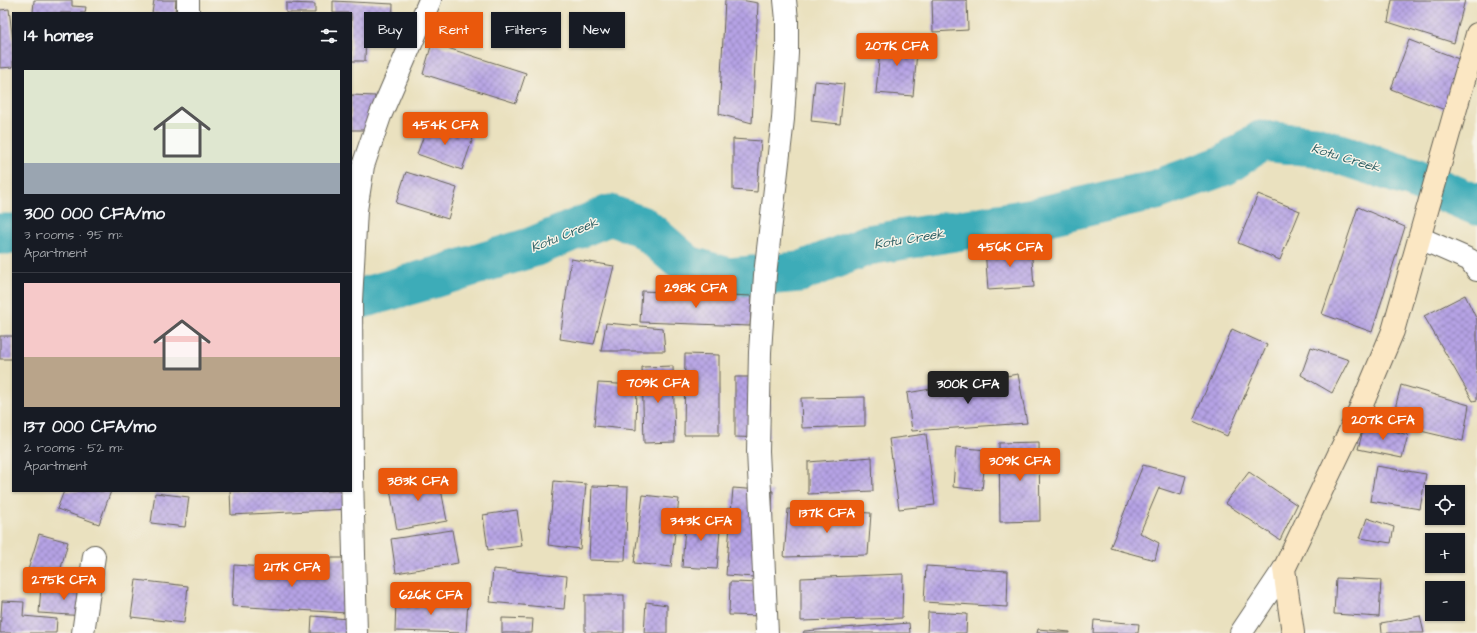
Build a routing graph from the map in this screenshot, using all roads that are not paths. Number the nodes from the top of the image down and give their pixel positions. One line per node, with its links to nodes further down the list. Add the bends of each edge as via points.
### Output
1 (188, 0): 4 (street)
2 (430, 0): 8 (street, via 380,116 363,166 356,210)
3 (785, 0): 14 (street, via 787,53 783,119 764,275 760,352 758,451)
4 (188, 12)
5 (1477, 34): 6 (street)
6 (1420, 238): 7 (street, via 1470,260); 11 (street, via 1393,330 1358,414)
7 (1477, 270)
8 (352, 283)
9 (352, 475): 13 (street)
10 (94, 556): 12 (street)
11 (1284, 569): 15 (street); 16 (street)
12 (83, 633)
13 (356, 633)
14 (767, 633)
15 (1240, 633)
16 (1293, 633)

